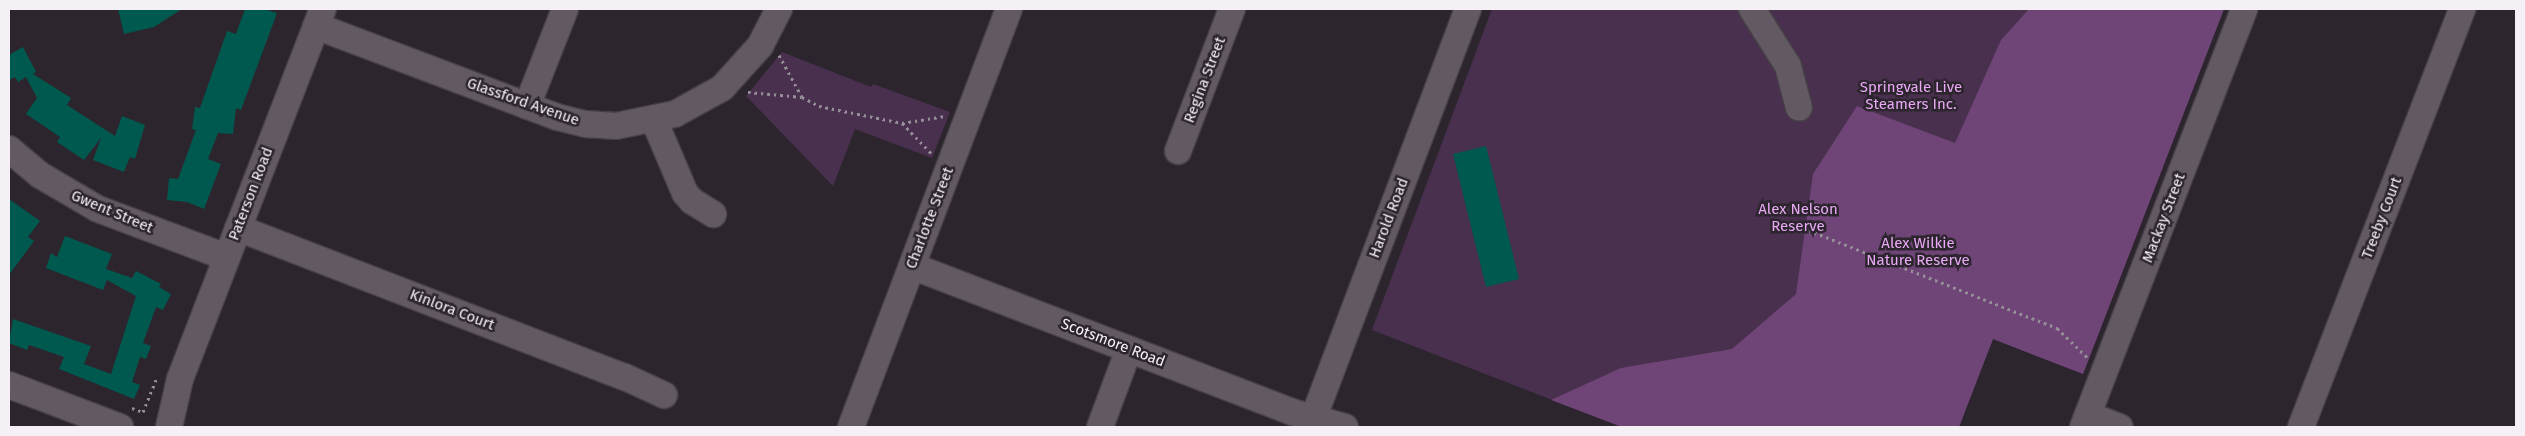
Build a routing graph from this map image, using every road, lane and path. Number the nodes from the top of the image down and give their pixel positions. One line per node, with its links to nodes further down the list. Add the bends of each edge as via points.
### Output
1 (565, 9): 13 (street)
2 (779, 9): 16 (street, Glassford Avenue, via 760,46 722,88 694,106)
3 (1009, 9): 25 (street, Charlotte Street)
4 (1232, 9): 19 (street, Regina Street)
5 (1468, 9): 33 (street, Harold Road)
6 (1752, 9): 14 (street, via 1788,66)
7 (2244, 9): 27 (street, Mackay Street)
8 (2462, 9): 40 (street, Treeby Court)
9 (319, 17): 13 (street, Glassford Avenue); 22 (street, Paterson Road)
10 (778, 54): 12 (path)
11 (748, 92): 12 (path)
12 (802, 97): 17 (path, via 832,110)
13 (526, 106): 16 (street, Glassford Avenue, via 586,124 616,126)
14 (1799, 108)
15 (950, 115): 17 (path)
16 (654, 120): 21 (street, via 685,193 692,202)
17 (902, 123): 20 (path)
18 (9, 149): 24 (street, Gwent Street, via 40,175 98,209)
19 (1178, 151)
20 (934, 158)
21 (713, 214)
22 (238, 228): 24 (street, Paterson Road); 30 (street, Kinlora Court, via 625,377)
23 (1808, 230): 27 (path, via 2057,328)
24 (226, 257): 28 (street, Paterson Road)
25 (912, 266): 26 (street, Scotsmore Road); 36 (street, Charlotte Street)
26 (1129, 349): 33 (street, Scotsmore Road); 37 (street)
27 (2105, 371): 32 (street, Mackay Street)
28 (169, 378): 31 (path, via 143,412); 34 (street, Paterson Road); 35 (street, Paterson Road)
29 (9, 385): 31 (street)
30 (664, 395)
31 (122, 416)
32 (2086, 421): 39 (street)
33 (1312, 423): 38 (street, Scotsmore Road)
34 (153, 427)
35 (169, 427)
36 (851, 427)
37 (1100, 427)
38 (1346, 427)
39 (2120, 427)
40 (2301, 427)

